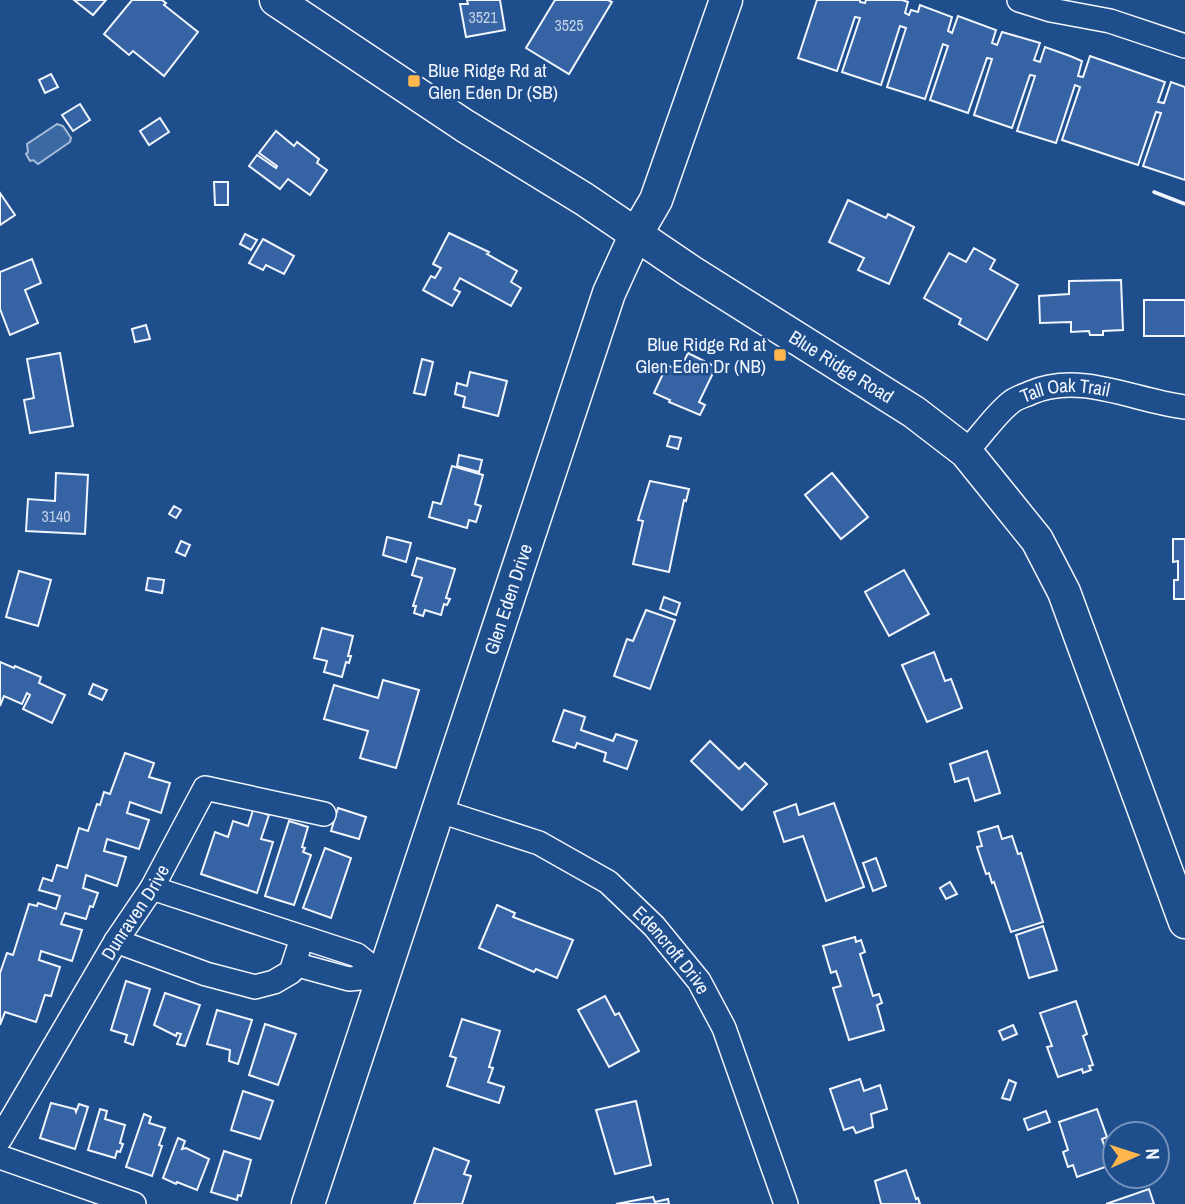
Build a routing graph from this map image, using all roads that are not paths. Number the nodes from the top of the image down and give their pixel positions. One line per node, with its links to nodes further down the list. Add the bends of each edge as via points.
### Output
1 (276, 0): 5 (main road, Blue Ridge Road)
2 (726, 0): 5 (main road, Glen Eden Drive, via 656,200)
3 (1019, 0): 4 (street, via 1110,21)
4 (1185, 46)
5 (635, 236): 7 (main road, Blue Ridge Road, via 914,412); 8 (main road, Glen Eden Drive, via 609,293)
6 (1185, 407): 7 (street, Tall Oak Trail, via 1102,387 1041,388 1011,402)
7 (966, 452): 11 (main road, Blue Ridge Road, via 1037,540 1064,592)
8 (437, 810): 15 (main road, Glen Eden Drive); 20 (street, Edencroft Drive, via 539,843 608,882 654,926 699,981 724,1028)
9 (324, 814): 10 (street, Dunraven Drive, via 205,788)
10 (152, 888): 12 (street); 13 (street, Dunraven Drive)
11 (1185, 920)
12 (302, 938): 14 (street); 15 (street, via 357,955)
13 (116, 942): 14 (street, via 255,987 291,972); 16 (street, Dunraven Drive)
14 (293, 964): 15 (street, via 349,979)
15 (383, 976): 19 (main road, Glen Eden Drive)
16 (0, 1139)
17 (0, 1157): 18 (street)
18 (134, 1204)
19 (308, 1204)
20 (786, 1204)

